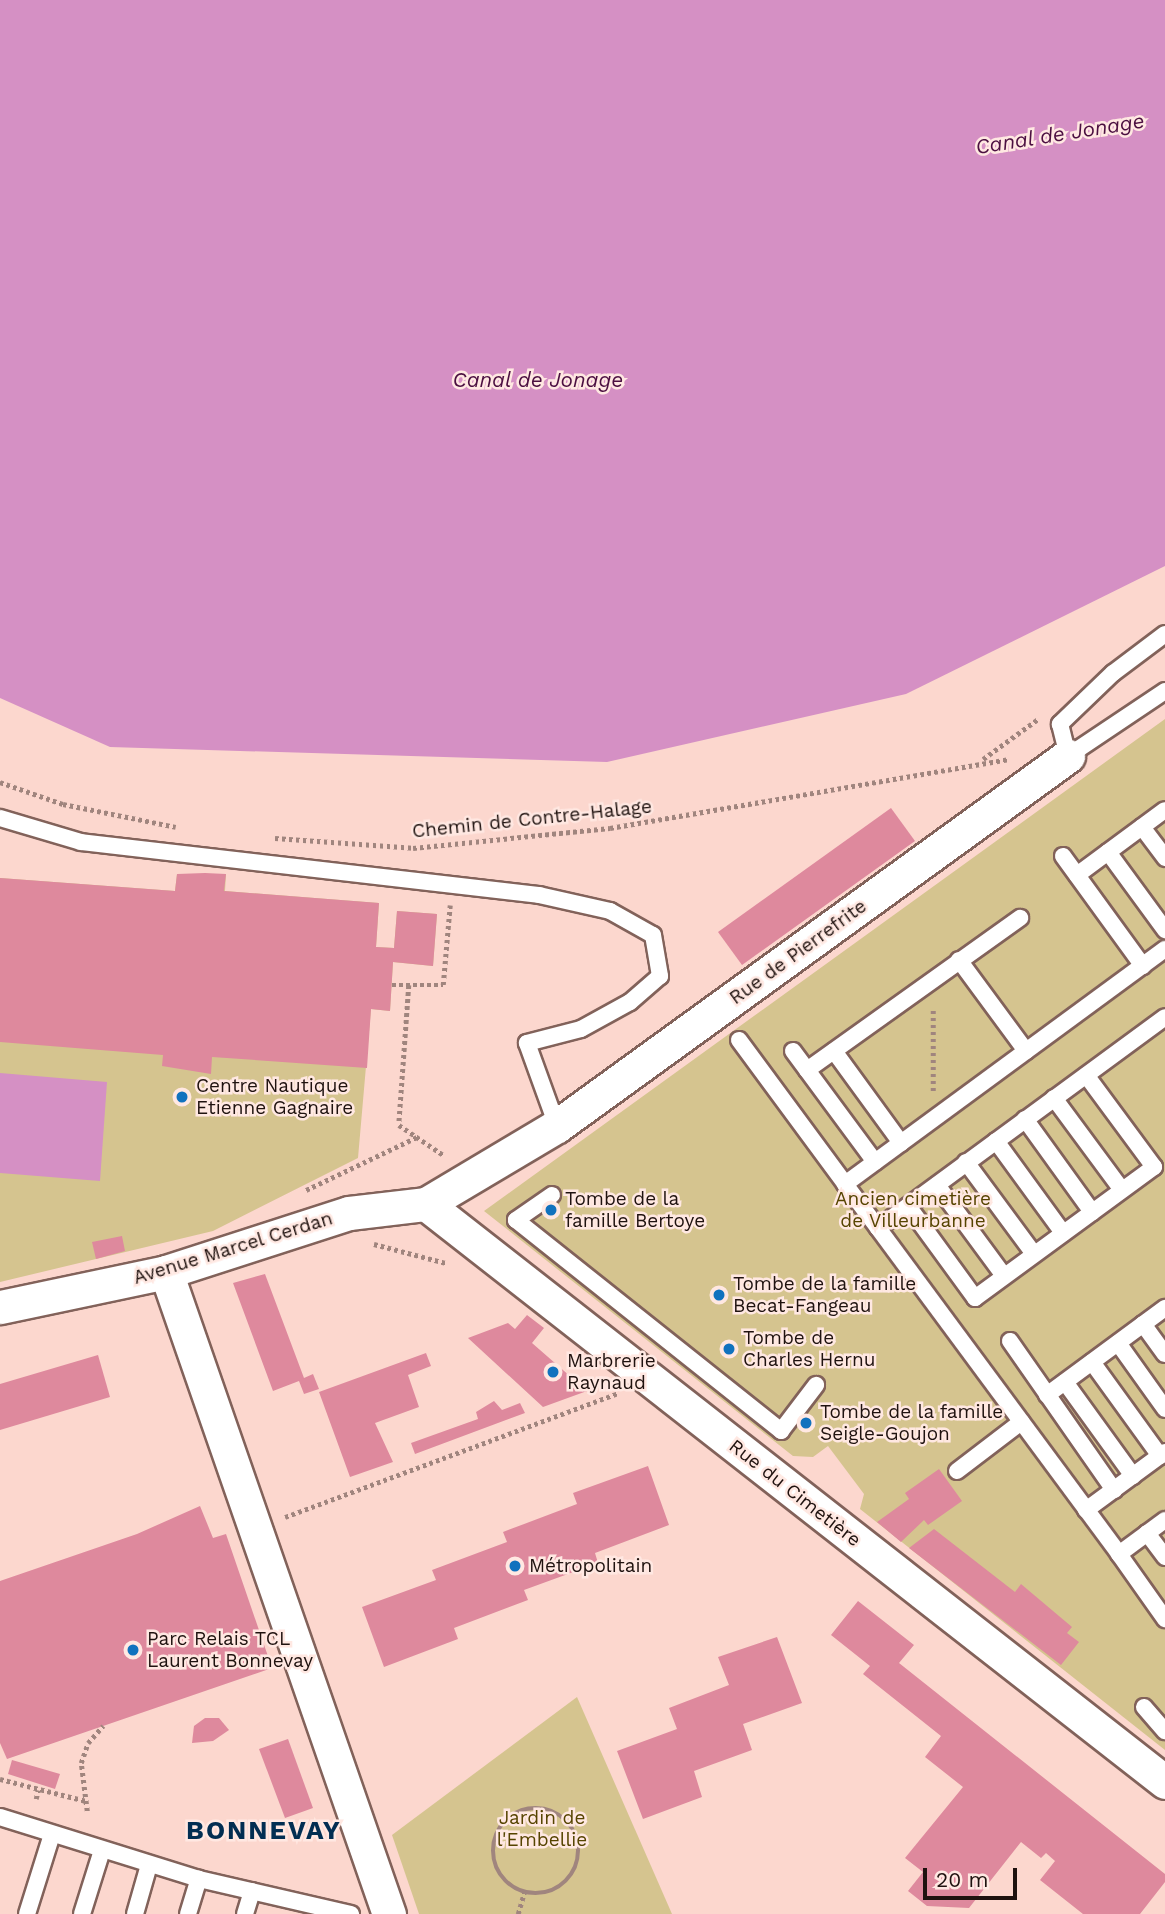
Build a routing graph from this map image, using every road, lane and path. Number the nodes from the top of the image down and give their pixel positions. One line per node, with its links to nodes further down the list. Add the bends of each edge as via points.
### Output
1 (1165, 634): 3 (lane, via 1113,673 1060,724)
2 (1165, 691): 3 (lane, Rue de Pierrefrite)
3 (1068, 756): 34 (street, Rue de Pierrefrite)
4 (1019, 758): 10 (path, Chemin de Contre-Halage, via 983,760 558,833 414,848)
5 (0, 782): 9 (path, via 63,804)
6 (1165, 810): 8 (lane)
7 (0, 818): 15 (lane, via 80,842)
8 (1142, 827): 11 (lane); 13 (lane)
9 (181, 828)
10 (262, 837)
11 (1108, 852): 14 (lane); 17 (lane)
12 (1063, 856): 14 (lane)
13 (1165, 858)
14 (1077, 875): 20 (lane)
15 (452, 887): 23 (path, via 443,985); 34 (lane, via 539,895 610,911 653,935 660,976 630,1002 581,1029 527,1042)
16 (1020, 918): 19 (lane)
17 (1165, 930)
18 (1165, 950): 20 (lane)
19 (960, 960): 21 (lane); 28 (lane)
20 (1143, 966): 28 (lane)
21 (936, 977): 27 (lane); 33 (path)
22 (392, 985): 23 (path)
23 (409, 985): 37 (path, via 399,1125)
24 (1165, 1017): 30 (lane)
25 (739, 1040): 40 (lane)
26 (793, 1051): 29 (lane)
27 (834, 1051): 29 (lane); 36 (lane)
28 (1026, 1051): 33 (lane)
29 (807, 1070): 38 (lane)
30 (1086, 1075): 31 (lane); 42 (lane, via 1154,1167)
31 (1054, 1098): 32 (lane); 42 (lane)
32 (1025, 1119): 35 (lane); 46 (lane)
33 (930, 1121): 36 (lane)
34 (557, 1126): 44 (street, Rue de Pierrefrite)
35 (996, 1141): 39 (lane); 48 (lane)
36 (901, 1143): 38 (lane)
37 (448, 1158)
38 (875, 1161): 40 (lane)
39 (966, 1163): 41 (lane); 51 (lane)
40 (845, 1184): 47 (lane)
41 (937, 1185): 45 (lane); 53 (lane)
42 (1122, 1190): 46 (lane)
43 (552, 1195): 63 (lane, via 516,1220 781,1431)
44 (426, 1203): 50 (street, Rue du Cimetière); 52 (street, Avenue Marcel Cerdan, via 349,1213)
45 (908, 1206): 47 (lane); 53 (lane, via 975,1298)
46 (1092, 1212): 48 (lane)
47 (878, 1228): 66 (lane)
48 (1063, 1233): 51 (lane)
49 (368, 1242): 50 (path, via 469,1269)
50 (486, 1248): 61 (street, Rue du Cimetière)
51 (1034, 1254): 53 (lane)
52 (166, 1272): 54 (street, Avenue Marcel Cerdan); 73 (street)
53 (1004, 1276)
54 (0, 1307)
55 (1165, 1308): 56 (lane)
56 (1143, 1324): 58 (lane); 59 (lane)
57 (1010, 1341): 64 (lane)
58 (1118, 1343): 60 (lane); 65 (lane)
59 (1165, 1354)
60 (1092, 1362): 62 (lane); 67 (lane)
61 (650, 1380): 73 (path); 82 (street, Rue du Cimetière)
62 (1065, 1381): 64 (lane); 69 (lane)
63 (816, 1385)
64 (1047, 1395): 70 (lane)
65 (1165, 1409)
66 (1021, 1422): 68 (lane); 71 (lane)
67 (1163, 1454): 69 (lane)
68 (957, 1471)
69 (1133, 1476): 70 (lane)
70 (1114, 1490): 71 (lane)
71 (1086, 1510): 75 (lane)
72 (1165, 1520): 74 (lane)
73 (255, 1529): 101 (street)
74 (1147, 1533): 75 (lane); 76 (lane)
75 (1119, 1554): 77 (lane)
76 (1165, 1557)
77 (1165, 1619)
78 (1144, 1707): 80 (lane)
79 (103, 1726): 85 (path, via 88,1743 81,1763)
80 (1165, 1731)
81 (0, 1779): 83 (path)
82 (1165, 1782)
83 (38, 1790): 84 (path); 85 (path)
84 (36, 1799)
85 (86, 1801): 86 (path)
86 (87, 1811)
87 (1, 1821): 88 (lane)
88 (52, 1834): 89 (lane); 96 (lane)
89 (102, 1850): 90 (lane); 97 (lane)
90 (149, 1865): 91 (lane); 98 (lane)
91 (200, 1879): 92 (lane); 99 (lane)
92 (252, 1891): 94 (lane); 100 (lane)
93 (524, 1893): 93 (path, via 552,1891 568,1878 578,1860 574,1832 566,1821 541,1809 513,1814 495,1836 492,1850 500,1877); 102 (path)
94 (293, 1907): 95 (lane)
95 (349, 1913)
96 (27, 1914)
97 (82, 1914)
98 (135, 1914)
99 (188, 1914)
100 (245, 1914)
101 (389, 1914)
102 (518, 1914)

